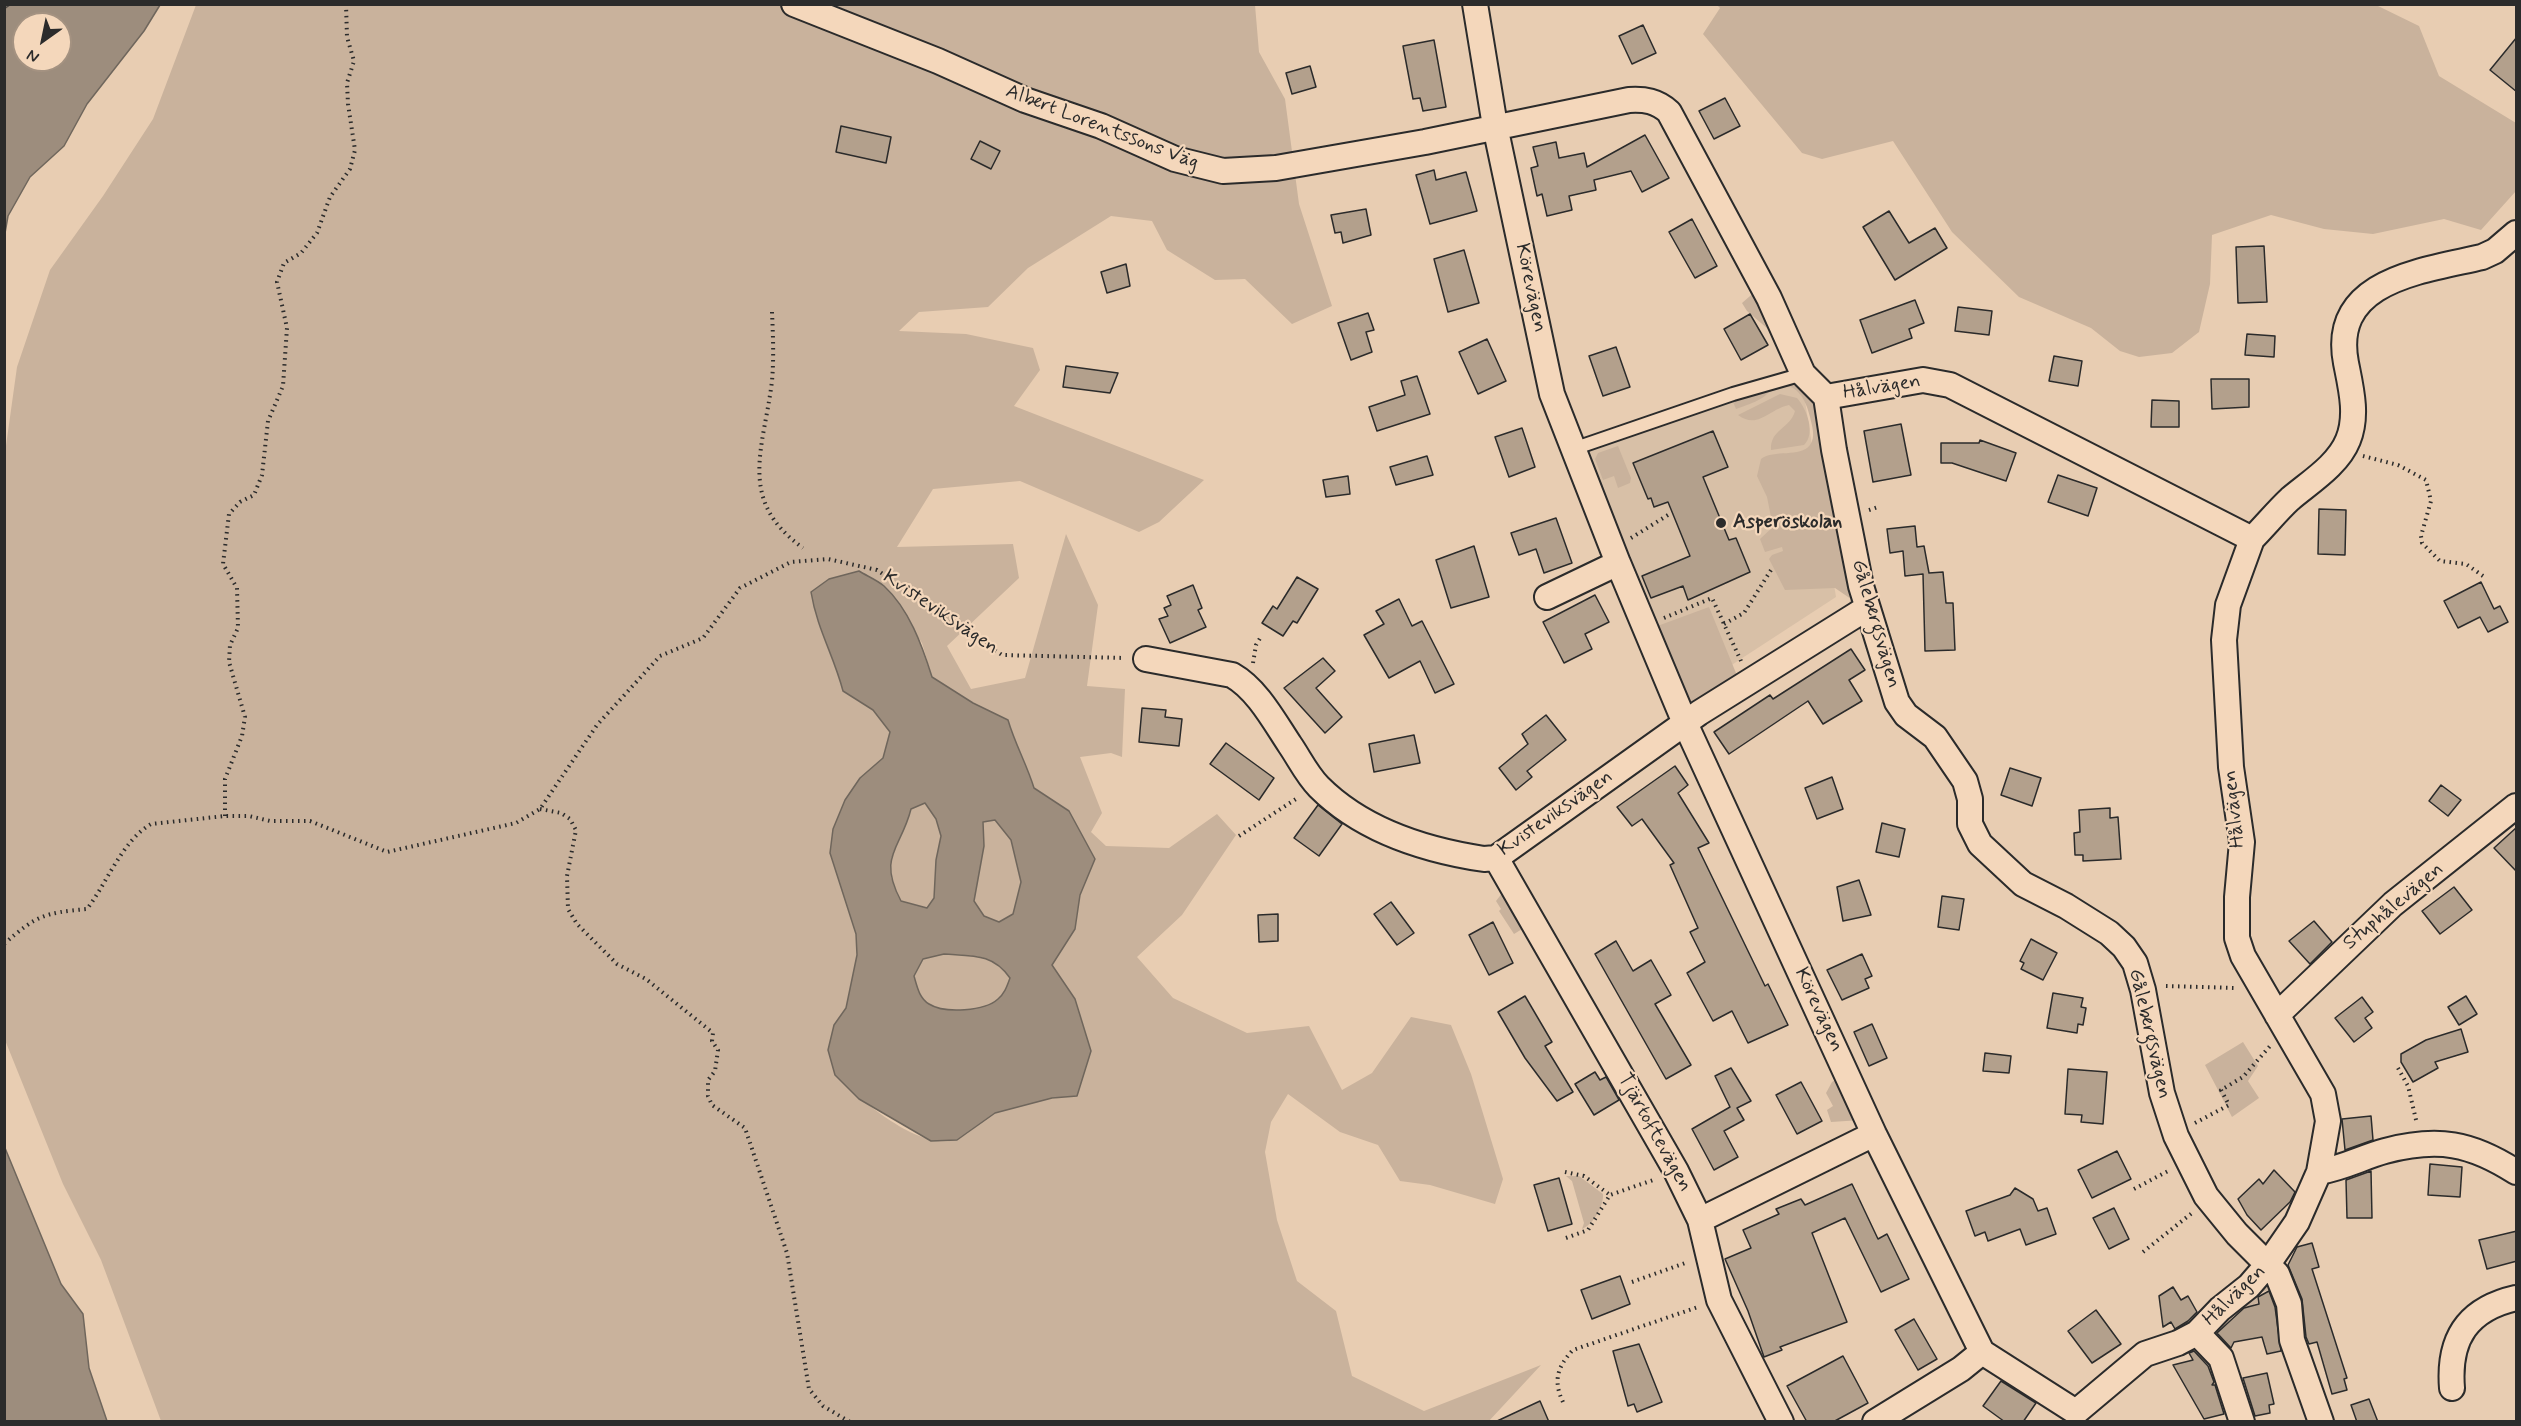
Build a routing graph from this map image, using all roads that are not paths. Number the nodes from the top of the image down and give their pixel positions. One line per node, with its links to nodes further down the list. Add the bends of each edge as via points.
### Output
1 (794, 4): 3 (street, Albert Lorentssons Väg, via 1024,100 1101,126 1203,168 1240,172 1276,168)
2 (1474, 4): 3 (street, Körevägen)
3 (1495, 126): 5 (street, via 1629,100 1643,99 1662,106 1669,112 1768,298); 7 (street, Körevägen, via 1552,394)
4 (2517, 233): 8 (street, via 2482,257 2392,281 2357,304 2344,334 2353,405 2348,441 2338,456)
5 (1803, 374): 6 (street); 7 (lane)
6 (1826, 397): 8 (street, Hålvägen, via 1923,380 1950,385); 11 (street, Gålebergsvägen)
7 (1573, 449): 9 (street, Körevägen)
8 (2252, 539): 16 (street, Hålvägen, via 2228,605 2224,640 2231,767 2242,842 2237,938 2242,956)
9 (1615, 557): 10 (street); 13 (street, Körevägen)
10 (1547, 597)
11 (1867, 608): 13 (street, Kvisteviksvägen); 21 (street, Gålebergsvägen, via 1898,702 1906,715 1935,737 1965,782 1971,824 1980,844 2023,884 2109,933 2135,963 2162,1093 2175,1134 2210,1201)
12 (1146, 659): 15 (street, Kvisteviksvägen, via 1242,680 1317,786 1361,819 1408,842 1465,856)
13 (1685, 723): 15 (street, Kvisteviksvägen); 17 (street, Körevägen)
14 (2517, 806): 16 (street, Stuphålevägen, via 2393,904)
15 (1496, 858): 20 (street, Tjärtoftevägen, via 1676,1171)
16 (2281, 1021): 18 (street, Hålvägen, via 2327,1107)
17 (1874, 1134): 20 (street); 24 (street, Körevägen)
18 (2319, 1172): 19 (street, via 2335,1170 2384,1151 2422,1144 2470,1148); 21 (street, Hålvägen, via 2297,1222)
19 (2517, 1172)
20 (1700, 1220): 27 (street, Tjärtoftevägen, via 1719,1300)
21 (2268, 1264): 23 (street, Hålvägen); 30 (street, Gålebergsvägen, via 2277,1274 2289,1304 2292,1340)
22 (2517, 1298): 25 (street, via 2491,1305 2468,1325 2454,1345)
23 (2197, 1333): 26 (street, Hålvägen, via 2145,1354); 29 (street, via 2222,1358)
24 (1982, 1352): 26 (street); 28 (street)
25 (2452, 1388)
26 (2075, 1417)
27 (1781, 1422)
28 (1875, 1422)
29 (2242, 1422)
30 (2321, 1422)

